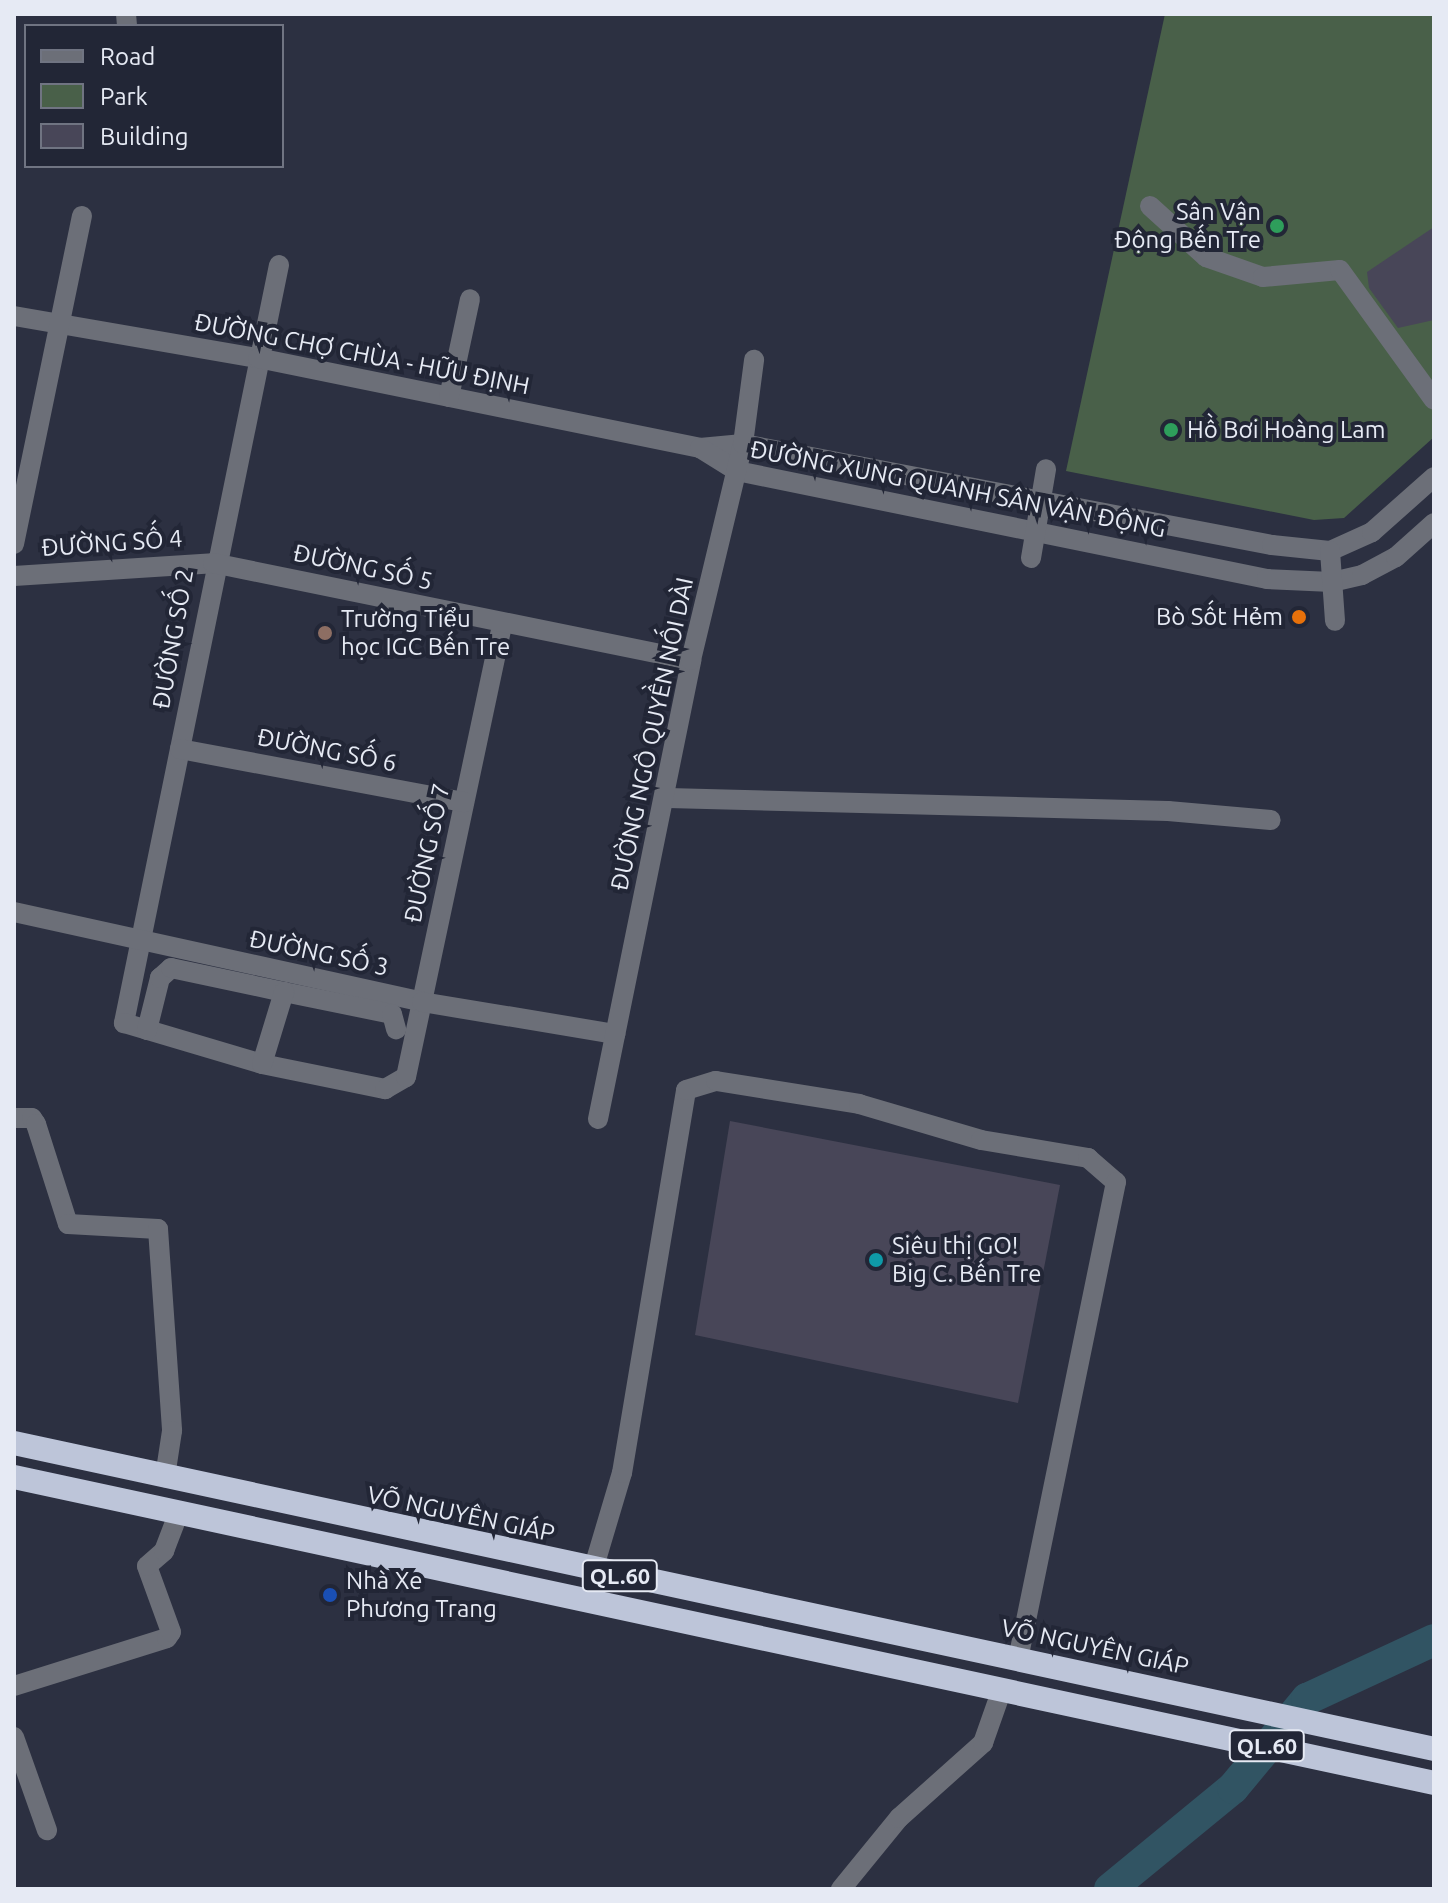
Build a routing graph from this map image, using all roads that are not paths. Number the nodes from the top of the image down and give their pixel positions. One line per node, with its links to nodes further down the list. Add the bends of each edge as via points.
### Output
1 (1150, 206): 10 (street, via 1206,257 1263,277 1340,270)
2 (82, 216): 6 (street)
3 (279, 265): 7 (street, ĐƯỜNG SỐ 2)
4 (470, 299): 9 (street)
5 (14, 316): 6 (street, ĐƯỜNG CHỢ CHÙA - HỮU ĐỊNH)
6 (60, 326): 7 (street, ĐƯỜNG CHỢ CHÙA - HỮU ĐỊNH); 19 (street)
7 (258, 358): 9 (street, ĐƯỜNG CHỢ CHÙA - HỮU ĐỊNH); 22 (street, ĐƯỜNG SỐ 2)
8 (754, 360): 11 (street, ĐƯỜNG NGÔ QUYỀN NỐI DÀI)
9 (449, 397): 12 (street, ĐƯỜNG CHỢ CHÙA - HỮU ĐỊNH)
10 (1433, 397)
11 (743, 444): 12 (street, ĐƯỜNG XUNG QUANH SÂN VẬN ĐỘNG); 14 (street, ĐƯỜNG NGÔ QUYỀN NỐI DÀI); 16 (street, ĐƯỜNG XUNG QUANH SÂN VẬN ĐỘNG)
12 (700, 448): 14 (street, ĐƯỜNG XUNG QUANH SÂN VẬN ĐỘNG)
13 (1046, 469): 16 (street)
14 (737, 471): 18 (street, ĐƯỜNG XUNG QUANH SÂN VẬN ĐỘNG); 27 (street, ĐƯỜNG NGÔ QUYỀN NỐI DÀI)
15 (1434, 477): 20 (street, via 1372,532)
16 (1041, 498): 18 (street); 20 (street, ĐƯỜNG XUNG QUANH SÂN VẬN ĐỘNG, via 1272,545)
17 (1434, 523): 24 (street, ĐƯỜNG XUNG QUANH SÂN VẬN ĐỘNG, via 1396,557)
18 (1036, 530): 21 (street); 24 (street, ĐƯỜNG XUNG QUANH SÂN VẬN ĐỘNG, via 1267,579)
19 (14, 544)
20 (1330, 551): 24 (street)
21 (1031, 558)
22 (213, 563): 23 (street, ĐƯỜNG SỐ 4); 26 (street, ĐƯỜNG SỐ 5); 28 (street, ĐƯỜNG SỐ 2)
23 (14, 576)
24 (1332, 582): 25 (street)
25 (1335, 621)
26 (502, 625): 27 (street, ĐƯỜNG SỐ 5); 30 (street, ĐƯỜNG SỐ 7)
27 (691, 660): 29 (street, ĐƯỜNG NGÔ QUYỀN NỐI DÀI)
28 (180, 749): 30 (street, ĐƯỜNG SỐ 6); 33 (street, ĐƯỜNG SỐ 2)
29 (668, 798): 31 (street, via 1168,811); 38 (street, ĐƯỜNG NGÔ QUYỀN NỐI DÀI)
30 (464, 802): 35 (street, ĐƯỜNG SỐ 7)
31 (1271, 820)
32 (14, 912): 33 (street, ĐƯỜNG SỐ 3)
33 (140, 939): 35 (street, ĐƯỜNG SỐ 3); 37 (street, ĐƯỜNG SỐ 2, via 124,1023)
34 (284, 992): 36 (street, via 392,1014); 37 (street, via 171,968 160,978); 39 (street)
35 (422, 1002): 38 (street, ĐƯỜNG SỐ 3); 39 (street, ĐƯỜNG SỐ 7, via 406,1077 396,1088)
36 (396, 1029)
37 (147, 1030): 39 (street)
38 (615, 1034): 41 (street, ĐƯỜNG NGÔ QUYỀN NỐI DÀI)
39 (262, 1064)
40 (14, 1118): 44 (street, via 32,1118 36,1124 68,1224 158,1229 172,1431)
41 (598, 1119)
42 (14, 1443): 44 (highway, VÕ NGUYÊN GIÁP / QL.60)
43 (14, 1477): 45 (highway, QL.60)
44 (165, 1477): 46 (highway, VÕ NGUYÊN GIÁP / QL.60)
45 (179, 1512): 47 (highway, QL.60); 50 (street, via 164,1551 147,1566 171,1632 167,1638)
46 (357, 1521): 47 (highway); 48 (highway, VÕ NGUYÊN GIÁP / QL.60)
47 (351, 1549): 51 (highway, QL.60)
48 (593, 1570): 49 (highway, VÕ NGUYÊN GIÁP / QL.60); 49 (street, via 622,1473 682,1098 695,1082 859,1104 981,1140 1088,1158 1105,1168 1118,1193)
49 (1018, 1659): 53 (highway, VÕ NGUYÊN GIÁP / QL.60)
50 (14, 1686)
51 (1002, 1689): 54 (highway, QL.60); 56 (street, via 983,1743 899,1818)
52 (14, 1737): 55 (street)
53 (1434, 1749)
54 (1434, 1783)
55 (47, 1830)
56 (841, 1889)

